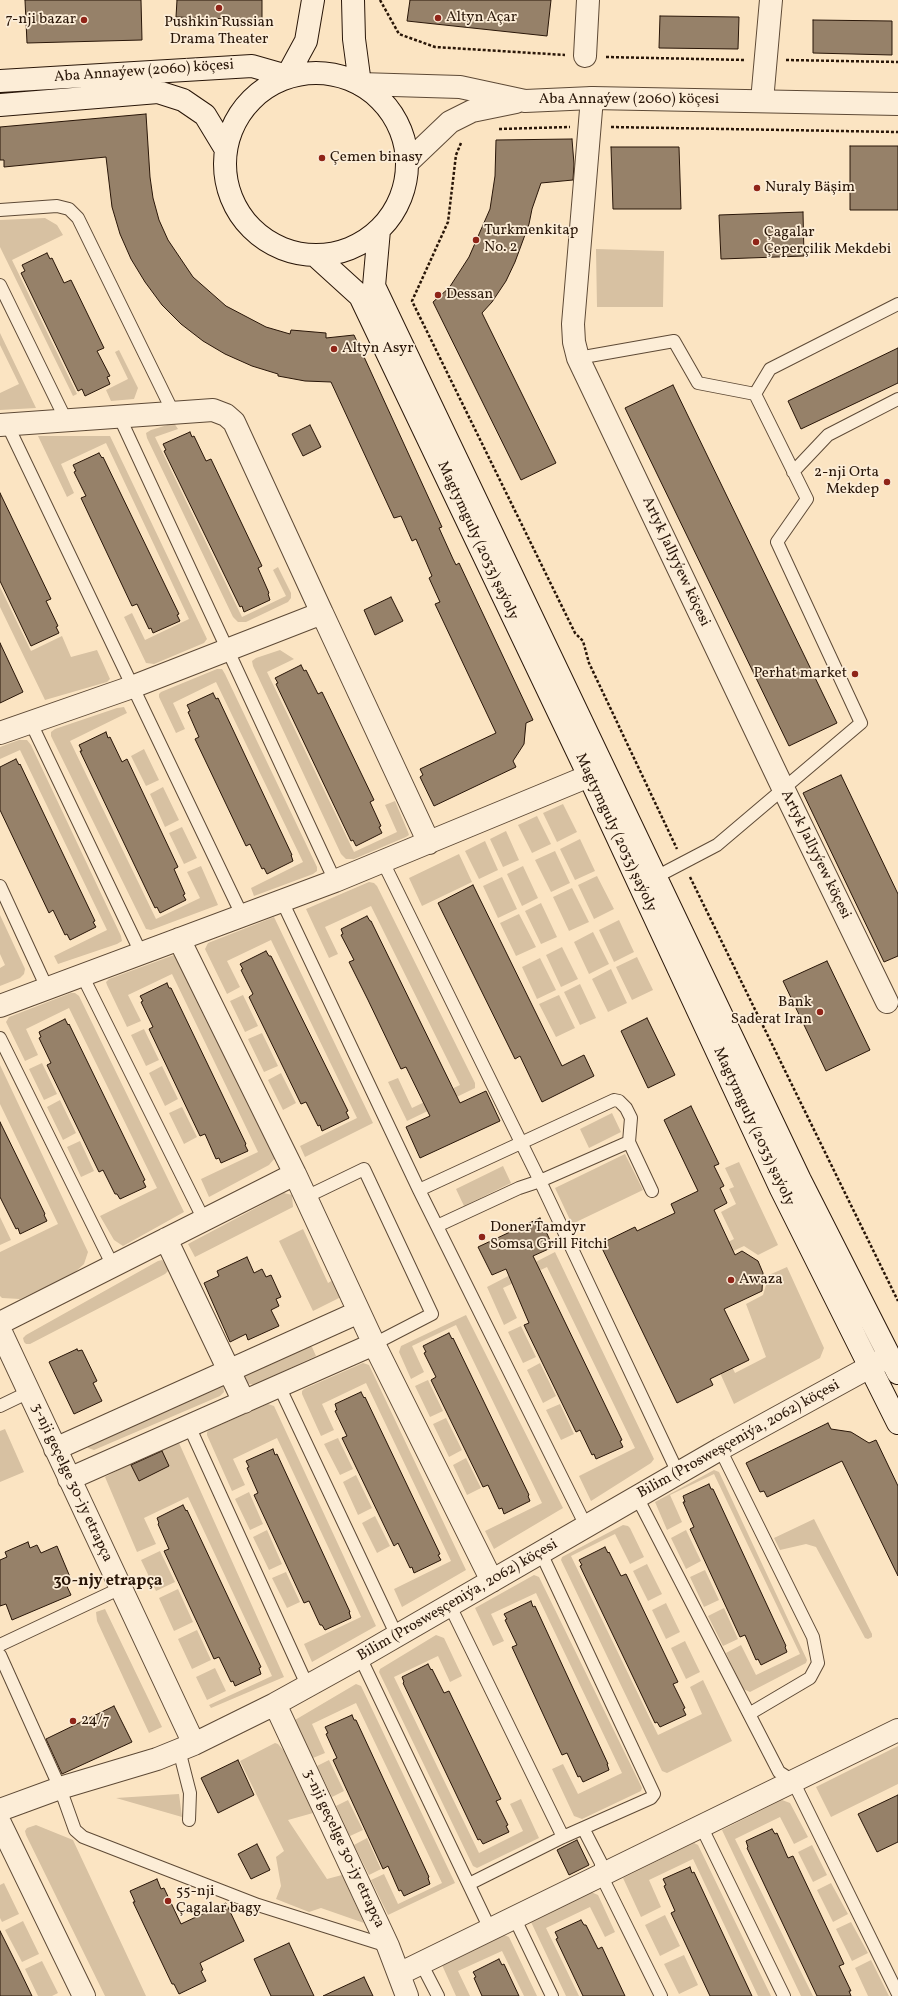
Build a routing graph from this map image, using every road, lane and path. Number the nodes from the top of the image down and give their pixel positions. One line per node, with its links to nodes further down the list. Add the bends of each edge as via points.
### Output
1 (313, 0): 9 (street, via 306,41)
2 (353, 0): 11 (street, via 354,39)
3 (380, 0): 6 (path, via 399,34 435,47)
4 (588, 0): 6 (street)
5 (771, 0): 7 (street)
6 (585, 56): 7 (path)
7 (766, 60): 8 (path); 14 (street)
8 (898, 62)
9 (287, 76): 10 (street, Aba Annaýew (2060) köçesi, via 252,66); 11 (street, via 308,72 339,75); 21 (street, via 268,85 247,102 233,123)
10 (0, 81)
11 (360, 84): 13 (street, Aba Annaýew (2060) köçesi, via 460,87); 22 (street, via 379,97 393,116 404,138)
12 (592, 98): 13 (street, Aba Annaýew (2060) köçesi); 14 (street, Aba Annaýew (2060) köçesi); 17 (street, Artyk Jallyýew köçesi)
13 (525, 101): 22 (street, via 472,111 450,122)
14 (762, 101): 15 (street, Aba Annaýew (2060) köçesi)
15 (898, 104)
16 (0, 105): 21 (street, Aba Annaýew (2060) köçesi, via 158,92 183,100 205,115)
17 (589, 126): 18 (path); 19 (path); 28 (street, Artyk Jallyýew köçesi, via 573,324)
18 (494, 129)
19 (898, 132)
20 (462, 138): 45 (path, via 456,154 448,222 412,301 575,633 583,641 589,663)
21 (225, 148): 25 (street, via 225,176 232,202 248,225 270,243 296,253)
22 (407, 163): 24 (street, via 404,188 395,210)
23 (0, 210): 31 (lane, via 57,206 69,209 78,218)
24 (380, 230): 25 (street, via 344,251); 46 (street, Magtymguly (2033) şaýoly, via 374,286)
25 (316, 256): 41 (street, Magtymguly (2033) şaýoly, via 360,296)
26 (0, 285): 33 (lane)
27 (898, 304): 29 (lane, via 770,369)
28 (578, 358): 29 (lane, via 674,341 698,383); 42 (street, Artyk Jallyýew köçesi)
29 (755, 394): 35 (lane)
30 (898, 399): 35 (lane, via 828,435)
31 (173, 412): 32 (street); 36 (street, via 213,410 226,415 234,422)
32 (119, 416): 33 (street); 37 (lane)
33 (66, 420): 34 (street)
34 (4, 424): 38 (lane)
35 (794, 472): 42 (lane, via 807,499 777,542 861,723)
36 (322, 613): 37 (street); 43 (street)
37 (229, 650): 38 (street); 47 (lane)
38 (132, 687): 39 (street); 50 (lane)
39 (30, 723): 40 (street); 52 (lane)
40 (0, 733)
41 (589, 776): 43 (street); 75 (street, Magtymguly (2033) şaýoly, via 781,1188)
42 (783, 788): 45 (lane, via 717,845); 55 (street, Artyk Jallyýew köçesi)
43 (429, 843): 44 (street)
44 (383, 862): 47 (street); 59 (lane)
45 (683, 863): 46 (lane); 69 (path)
46 (656, 877): 74 (street, Magtymguly (2033) şaýoly, via 800,1180)
47 (335, 881): 49 (street)
48 (0, 886): 54 (lane)
49 (282, 901): 50 (street); 62 (lane)
50 (242, 915): 51 (street)
51 (179, 939): 52 (street); 60 (street)
52 (141, 953): 53 (street)
53 (82, 975): 54 (street); 65 (lane)
54 (47, 988): 56 (street)
55 (887, 1002)
56 (0, 1006)
57 (0, 1038): 68 (lane)
58 (629, 1142): 59 (lane, via 631,1118 626,1108 614,1100); 61 (lane); 63 (lane)
59 (520, 1143): 61 (lane); 62 (lane)
60 (295, 1174): 64 (street); 65 (street)
61 (540, 1181): 66 (lane); 85 (lane)
62 (419, 1190): 66 (lane)
63 (652, 1192)
64 (306, 1197): 70 (street); 73 (lane, via 364,1170 429,1307 432,1314)
65 (204, 1220): 67 (street)
66 (437, 1226): 88 (lane)
67 (166, 1239): 68 (street); 76 (street)
68 (113, 1266): 71 (street)
69 (898, 1301)
70 (359, 1312): 73 (street); 76 (street)
71 (0, 1323)
72 (0, 1330): 78 (street, 3-nji geçelge 30-jy etrapça)
73 (374, 1344): 77 (street); 90 (street)
74 (895, 1360): 75 (street, Bilim (Prosweşçeniýa, 2062) köçesi)
75 (870, 1366): 81 (street, Magtymguly (2033) şaýoly); 84 (street, Bilim (Prosweşçeniýa, 2062) köçesi)
76 (229, 1370): 79 (street); 83 (street)
77 (279, 1386): 79 (street); 93 (lane)
78 (29, 1392): 80 (lane); 83 (street, 3-nji geçelge 30-jy etrapça)
79 (244, 1402): 82 (street)
80 (0, 1406)
81 (898, 1424)
82 (189, 1426): 86 (street); 97 (lane)
83 (55, 1449): 86 (street, 3-nji geçelge 30-jy etrapça)
84 (720, 1449): 85 (street, Bilim (Prosweşçeniýa, 2062) köçesi); 99 (lane, via 813,1637 818,1663 810,1678)
85 (678, 1473): 87 (street, Bilim (Prosweşçeniýa, 2062) köçesi)
86 (69, 1479): 91 (street, 3-nji geçelge 30-jy etrapça)
87 (637, 1497): 88 (street, Bilim (Prosweşçeniýa, 2062) köçesi); 99 (lane)
88 (586, 1526): 89 (street, Bilim (Prosweşçeniýa, 2062) köçesi)
89 (541, 1552): 90 (street, Bilim (Prosweşçeniýa, 2062) köçesi); 108 (lane, via 654,1794 651,1798)
90 (492, 1581): 92 (street, Bilim (Prosweşçeniýa, 2062) köçesi)
91 (121, 1588): 94 (lane); 101 (street, 3-nji geçelge 30-jy etrapça)
92 (450, 1606): 93 (street, Bilim (Prosweşçeniýa, 2062) köçesi); 109 (lane)
93 (397, 1636): 96 (street, Bilim (Prosweşçeniýa, 2062) köçesi)
94 (0, 1645)
95 (0, 1655): 103 (lane)
96 (360, 1657): 97 (street, Bilim (Prosweşçeniýa, 2062) köçesi); 111 (lane)
97 (308, 1687): 98 (street, Bilim (Prosweşçeniýa, 2062) köçesi)
98 (275, 1704): 101 (street, Bilim (Prosweşçeniýa, 2062) köçesi); 114 (street, 3-nji geçelge 30-jy etrapça)
99 (750, 1714): 102 (lane, via 779,1772)
100 (898, 1730): 102 (street)
101 (186, 1747): 103 (street, Bilim (Prosweşçeniýa, 2062) köçesi, via 157,1760); 105 (lane, via 190,1793)
102 (794, 1781): 107 (street); 117 (lane)
103 (60, 1788): 104 (street, Bilim (Prosweşçeniýa, 2062) köçesi); 114 (lane, via 76,1830 83,1837 258,1905)
104 (0, 1810)
105 (189, 1820)
106 (0, 1823): 118 (street)
107 (701, 1826): 110 (street); 123 (lane)
108 (583, 1828): 109 (lane); 110 (lane, via 600,1863)
109 (563, 1837): 111 (lane)
110 (601, 1874): 112 (street); 122 (lane)
111 (469, 1884): 113 (lane)
112 (514, 1917): 113 (street); 121 (lane)
113 (490, 1930): 115 (street)
114 (388, 1946): 116 (street, 3-nji geçelge 30-jy etrapça)
115 (421, 1963): 116 (street); 120 (lane)
116 (399, 1974): 119 (street, 3-nji geçelge 30-jy etrapça)
117 (898, 1994)
118 (84, 1996)
119 (407, 1996)
120 (438, 1996)
121 (552, 1996)
122 (661, 1996)
123 (784, 1996)

